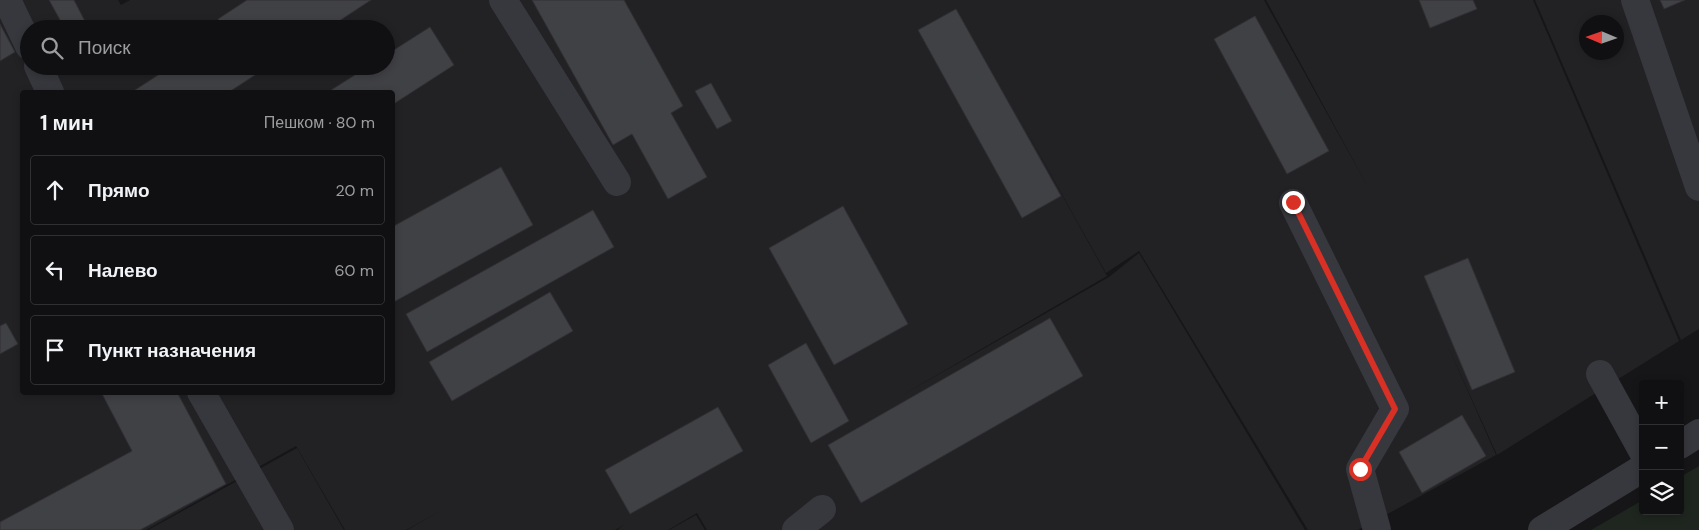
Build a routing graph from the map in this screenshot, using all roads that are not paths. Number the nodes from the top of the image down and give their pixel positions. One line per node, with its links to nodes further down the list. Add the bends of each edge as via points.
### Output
1 (8, 0): 4 (street)
2 (503, 0): 7 (street)
3 (1635, 0): 8 (street)
4 (20, 26)
5 (42, 75): 6 (street)
6 (49, 90)
7 (617, 182)
8 (1699, 187)
9 (1293, 202): 19 (street, via 1395,409 1360,469)
10 (1600, 374): 14 (street)
11 (203, 395): 17 (street)
12 (1699, 433): 13 (street)
13 (1684, 442)
14 (1639, 445)
15 (1640, 470): 20 (street)
16 (822, 510): 18 (street)
17 (280, 530)
18 (796, 530)
19 (1377, 530)
20 (1542, 530)

